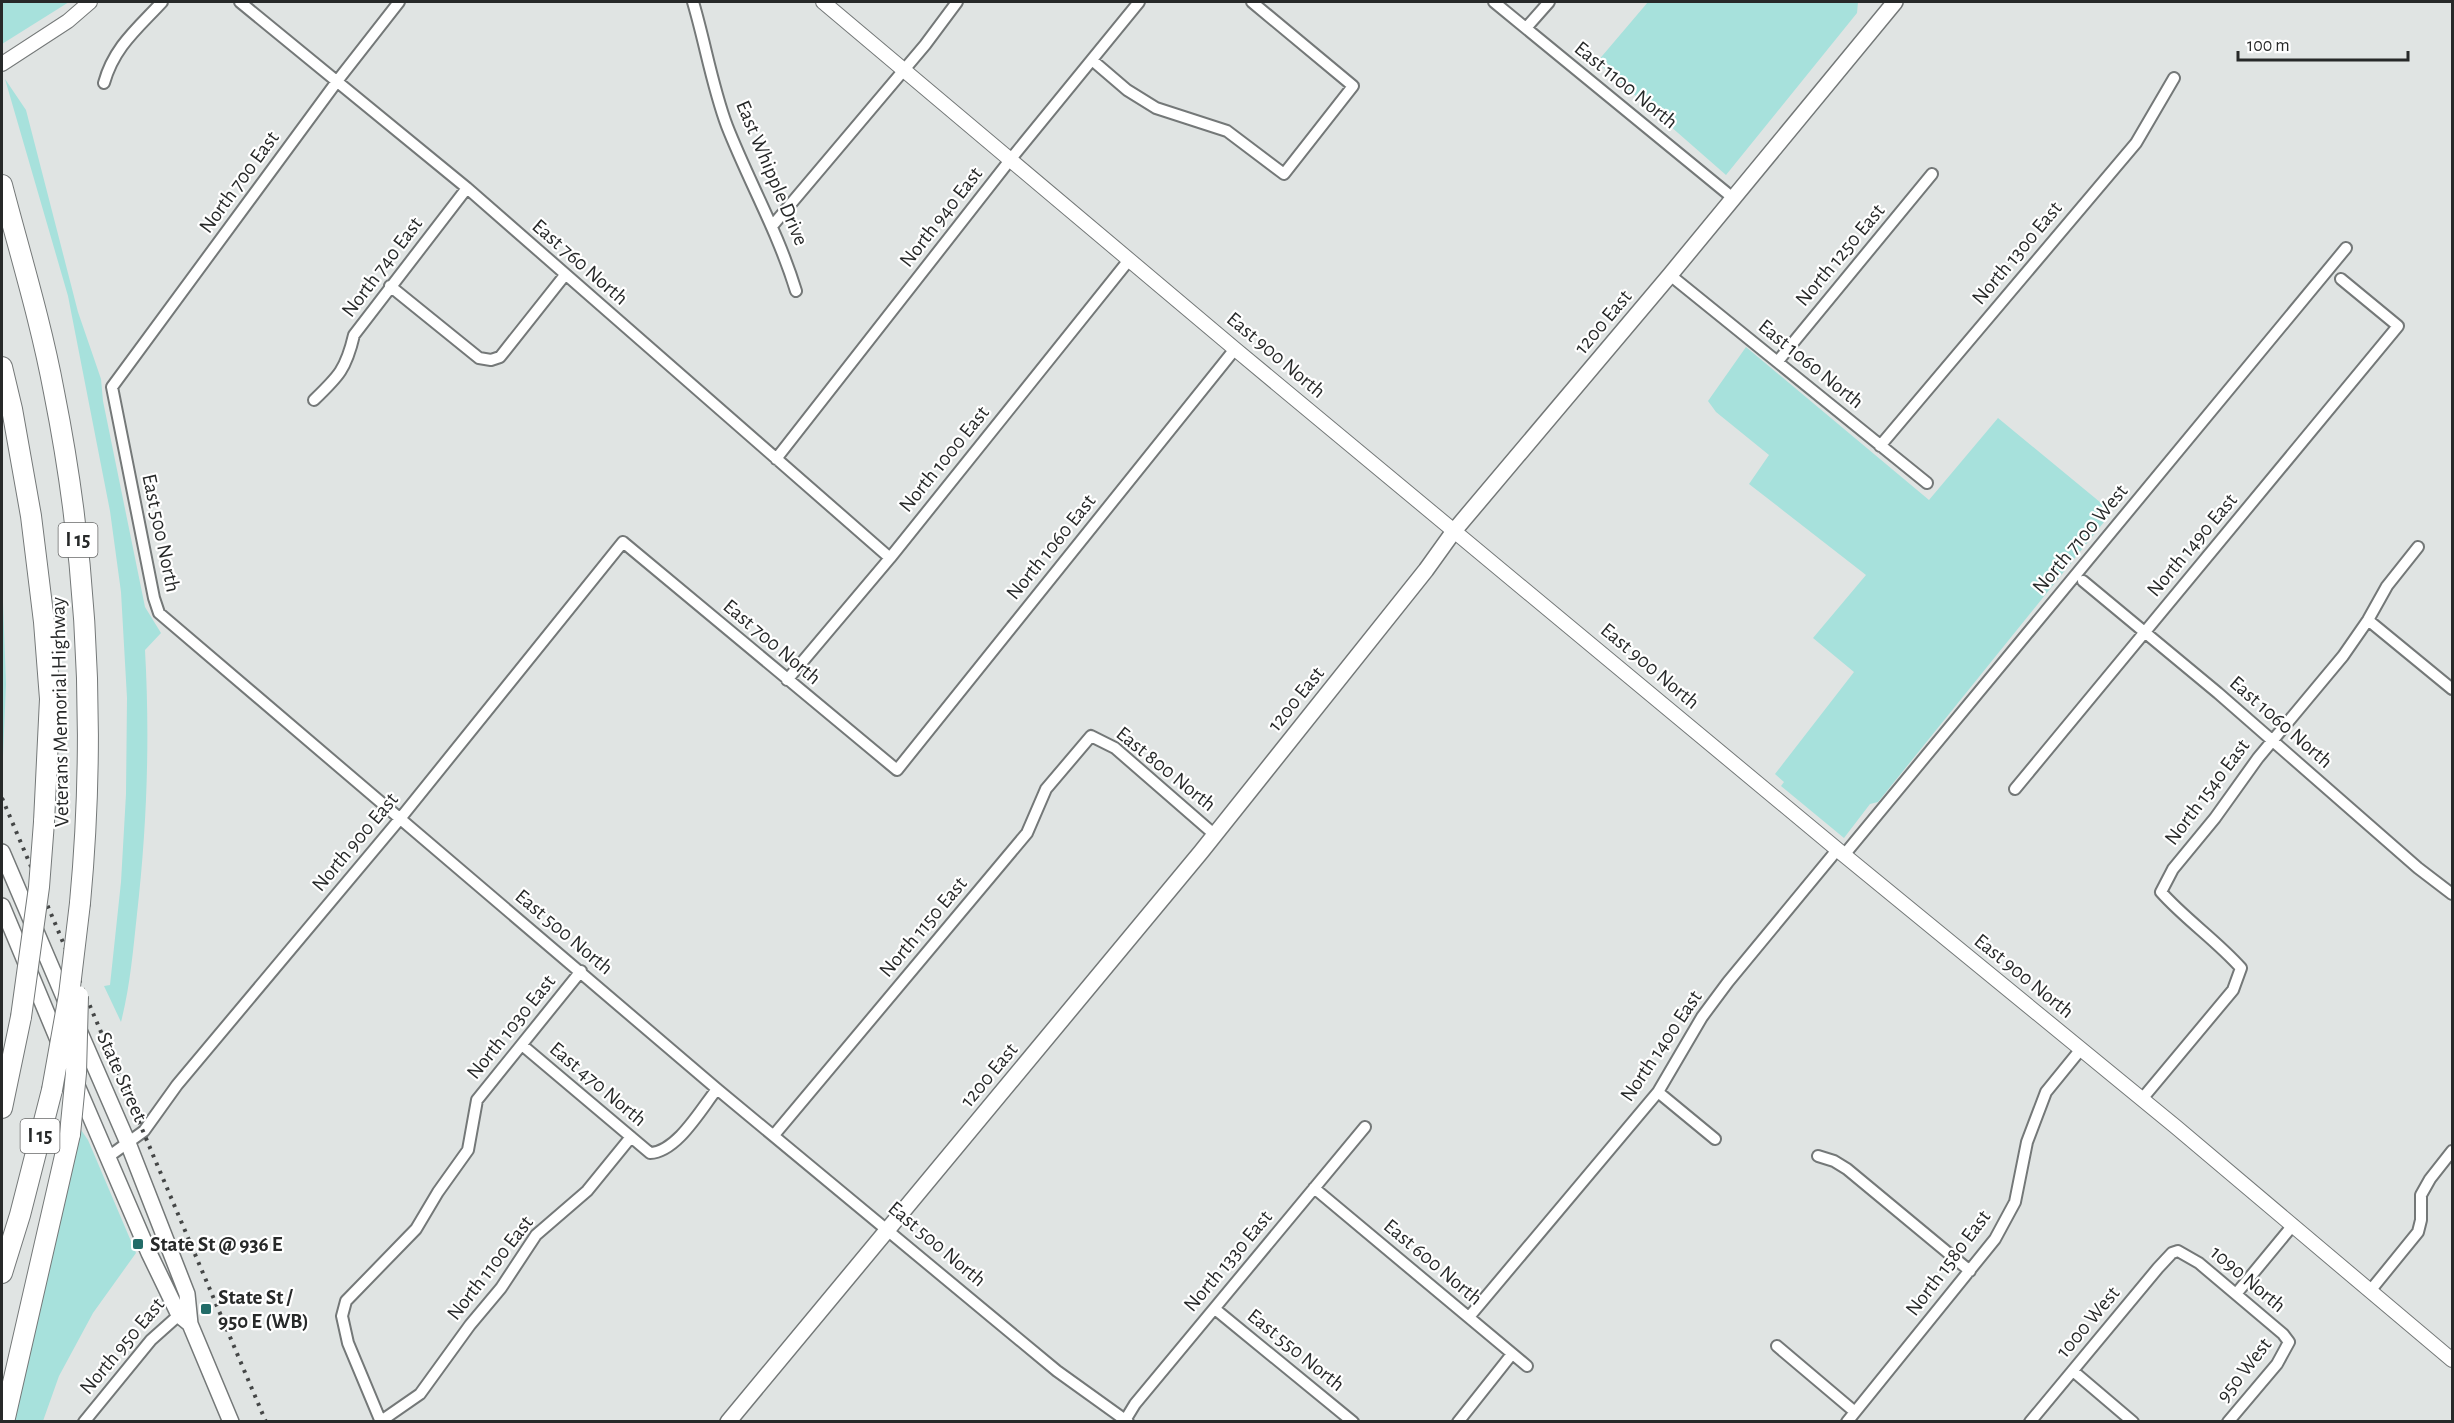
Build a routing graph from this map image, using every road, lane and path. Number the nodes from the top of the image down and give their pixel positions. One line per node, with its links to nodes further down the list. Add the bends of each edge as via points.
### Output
1 (90, 2): 15 (street)
2 (162, 2): 19 (street, via 115,53)
3 (240, 2): 18 (street, East 760 North)
4 (399, 2): 18 (street, North 700 East)
5 (693, 2): 25 (street, East Whipple Drive, via 726,122 745,172)
6 (823, 2): 16 (street, East 900 North)
7 (957, 2): 16 (street)
8 (1139, 2): 14 (street, North 940 East)
9 (1252, 2): 14 (street, via 1353,86 1284,174 1227,131 1156,108)
10 (1494, 2): 13 (street, East 1100 North)
11 (1549, 2): 13 (street)
12 (1895, 2): 24 (main road, 1200 East)
13 (1526, 28): 24 (street, East 1100 North)
14 (1092, 60): 20 (street, North 940 East)
15 (2, 64)
16 (904, 70): 20 (street, East 900 North); 25 (street)
17 (2174, 78): 38 (street, North 1300 East, via 2136,143)
18 (338, 80): 23 (street, East 760 North); 36 (street, North 700 East)
19 (104, 83)
20 (1010, 159): 27 (street, East 900 North); 39 (street, North 940 East)
21 (1932, 174): 34 (street, North 1250 East)
22 (2, 185): 60 (highway, Veterans Memorial Highway / I 15, bridge, via 54,390 81,569 89,719 87,826)
23 (467, 189): 28 (street, East 760 North); 31 (street, North 740 East)
24 (1733, 198): 29 (main road, 1200 East)
25 (773, 225): 32 (street, East Whipple Drive)
26 (2346, 248): 57 (street, North 7100 West)
27 (1129, 260): 33 (street, East 900 North); 44 (street, North 1000 East)
28 (565, 275): 31 (street, via 500,357 491,360 479,358 466,349); 39 (street, East 760 North)
29 (1670, 275): 34 (street, East 1060 North); 41 (main road, 1200 East)
30 (2341, 279): 47 (street, North 1490 East, via 2398,326)
31 (390, 286): 37 (street, North 740 East, via 354,335 348,360 337,378)
32 (796, 291)
33 (1235, 349): 41 (street, East 900 North); 52 (street, North 1060 East)
34 (1778, 361): 38 (street, East 1060 North)
35 (2, 367): 62 (highway, Veterans Memorial Highway / I 15, bridge, via 31,516 50,699 39,887)
36 (112, 387): 54 (street, East 500 North, via 159,614)
37 (314, 400)
38 (1880, 446): 40 (street, East 1060 North)
39 (776, 459): 44 (street, East 760 North)
40 (1927, 483)
41 (1454, 531): 55 (main road, 1200 East); 57 (street, East 900 North)
42 (623, 542): 48 (street, East 700 North); 54 (street, North 900 East)
43 (2418, 548): 46 (street, North 1540 East, via 2387,586)
44 (890, 558): 48 (street, North 1000 East)
45 (2083, 581): 47 (street, East 1060 North)
46 (2368, 620): 49 (street); 51 (street, North 1540 East)
47 (2144, 633): 51 (street, East 1060 North); 53 (street, North 1490 East)
48 (787, 680): 52 (street, East 700 North)
49 (2452, 689)
50 (1091, 736): 55 (street, East 800 North, via 1115,748); 71 (street, North 1150 East, via 1046,789 1027,833)
51 (2272, 740): 58 (street, East 1060 North); 68 (street, North 1540 East, via 2173,869 2161,892 2241,968 2233,990)
52 (897, 770)
53 (2015, 789)
54 (399, 820): 61 (street, East 500 North); 74 (street, North 900 East, via 177,1085 144,1131)
55 (1215, 835): 80 (main road, 1200 East)
56 (2, 852): 74 (main road, State Street)
57 (1841, 853): 65 (street, East 900 North); 67 (street, North 1400 East, via 1728,981)
58 (2452, 894)
59 (2, 906): 77 (main road, State Street)
60 (75, 949): 83 (highway, Veterans Memorial Highway / I 15, bridge, via 52,1090); 98 (highway, bridge, via 78,1043 70,1134)
61 (581, 971): 64 (street, North 1030 East); 66 (street, East 500 North)
62 (21, 1017): 63 (highway); 69 (highway, Veterans Memorial Highway / I 15)
63 (2, 1035)
64 (522, 1045): 72 (street, East 470 North); 96 (street, North 1030 East, via 477,1100 468,1150 416,1229 346,1301 342,1316 348,1343)
65 (2081, 1049): 68 (street, East 900 North); 82 (street, North 1580 East, via 2046,1092 2027,1142 2015,1202 1995,1239)
66 (717, 1089): 71 (street, East 500 North); 72 (street, East 470 North, via 673,1144 660,1152 650,1153)
67 (1658, 1092): 73 (street); 87 (street, North 1400 East)
68 (2142, 1099): 79 (street, East 900 North)
69 (2, 1107)
70 (1365, 1127): 78 (street, North 1330 East)
71 (774, 1135): 80 (street, East 500 North)
72 (631, 1137): 96 (street, North 1100 East, via 587,1191 536,1235 420,1394)
73 (1715, 1139)
74 (127, 1141): 77 (street, North 900 East); 88 (main road, State Street, via 187,1294)
75 (2452, 1151): 84 (street, via 2421,1195 2418,1232)
76 (1818, 1156): 82 (street, via 1847,1169)
77 (108, 1157): 88 (main road, State Street)
78 (1314, 1188): 86 (street, North 1330 East); 87 (street, East 600 North)
79 (2293, 1225): 84 (street, East 900 North); 85 (street)
80 (888, 1229): 97 (street, East 500 North, via 1057,1371); 101 (main road, 1200 East)
81 (2178, 1251): 85 (street, 1090 North); 94 (street, 1000 West, via 2158,1268)
82 (1970, 1271): 95 (street, North 1580 East)
83 (2, 1273)
84 (2370, 1291): 92 (street, East 900 North)
85 (2236, 1294): 89 (street, 1090 North)
86 (1215, 1309): 97 (street, North 1330 East); 102 (street, East 550 North)
87 (1469, 1317): 91 (street, East 600 North)
88 (184, 1319): 99 (street, North 950 East, via 151,1340); 100 (main road, State Street)
89 (2289, 1342): 107 (street, 950 West, via 2277,1364)
90 (1777, 1346): 95 (street)
91 (1512, 1354): 93 (street, East 600 North); 103 (street)
92 (2452, 1360)
93 (1527, 1366)
94 (2073, 1371): 105 (street, 1000 West); 106 (street)
95 (1855, 1412): 104 (street, North 1580 East)
96 (381, 1421)
97 (1125, 1421)
98 (4, 1422)
99 (84, 1422)
100 (231, 1422)
101 (728, 1422)
102 (1353, 1422)
103 (1458, 1422)
104 (1847, 1422)
105 (2030, 1422)
106 (2133, 1422)
107 (2228, 1422)

